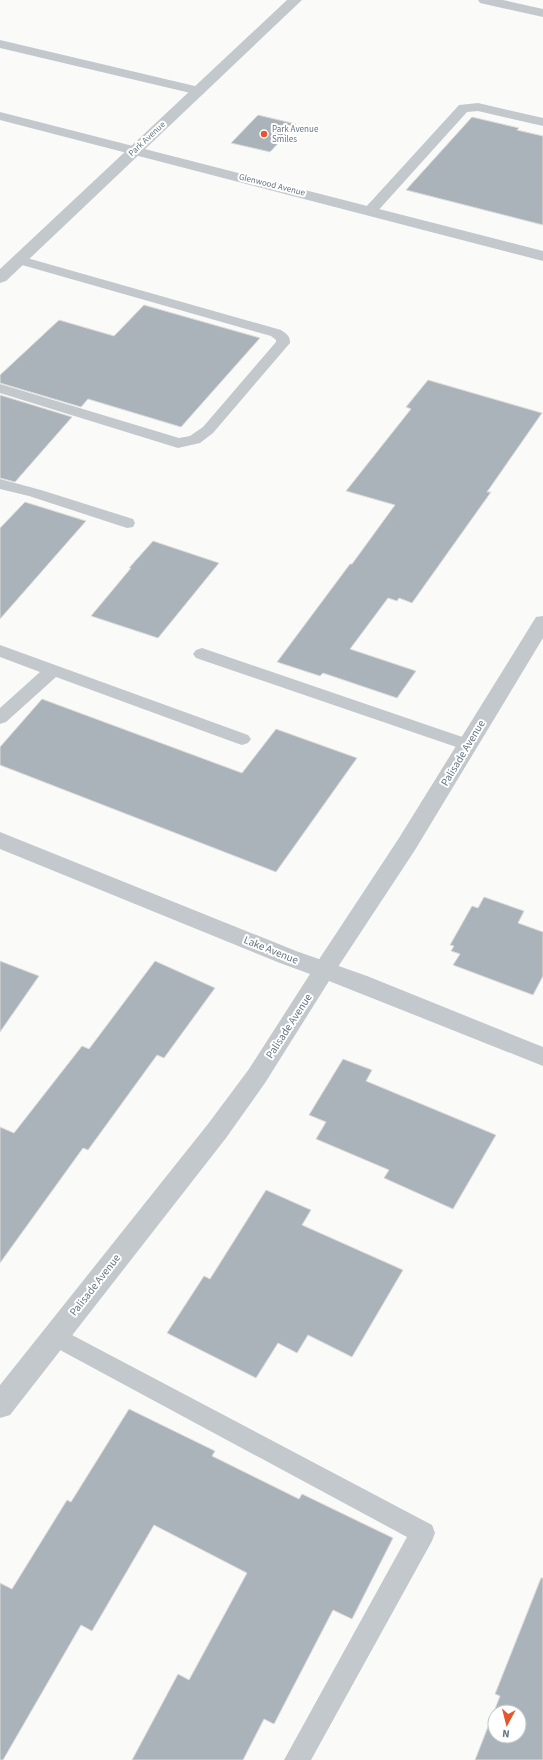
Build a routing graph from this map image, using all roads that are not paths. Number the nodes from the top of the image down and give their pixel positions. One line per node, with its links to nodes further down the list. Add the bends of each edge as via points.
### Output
1 (294, 0): 5 (street, Park Avenue)
2 (485, 0): 3 (street)
3 (543, 13)
4 (0, 44): 5 (lane)
5 (198, 91): 8 (street, Park Avenue)
6 (0, 116): 8 (street, Glenwood Avenue)
7 (543, 122): 9 (lane, via 478,106 463,108)
8 (136, 150): 9 (street, Glenwood Avenue); 11 (street, Park Avenue)
9 (370, 211): 10 (street, Glenwood Avenue)
10 (543, 256)
11 (20, 260): 12 (street, Park Avenue); 13 (lane, via 276,333 283,338 284,343 208,430 195,440 178,444)
12 (0, 278)
13 (0, 388)
14 (0, 484): 15 (lane)
15 (127, 523)
16 (543, 622): 22 (street, Palisade Avenue)
17 (0, 651): 19 (lane)
18 (202, 654): 22 (lane)
19 (53, 670): 20 (lane); 21 (lane)
20 (0, 718)
21 (242, 739)
22 (468, 745): 24 (street, Palisade Avenue)
23 (0, 840): 24 (street, Lake Avenue)
24 (324, 970): 25 (street, Lake Avenue); 26 (street, Palisade Avenue, via 257,1076 217,1131)
25 (543, 1057)
26 (55, 1336): 27 (street, Palisade Avenue); 28 (lane, via 423,1532)
27 (0, 1406)
28 (297, 1760)

